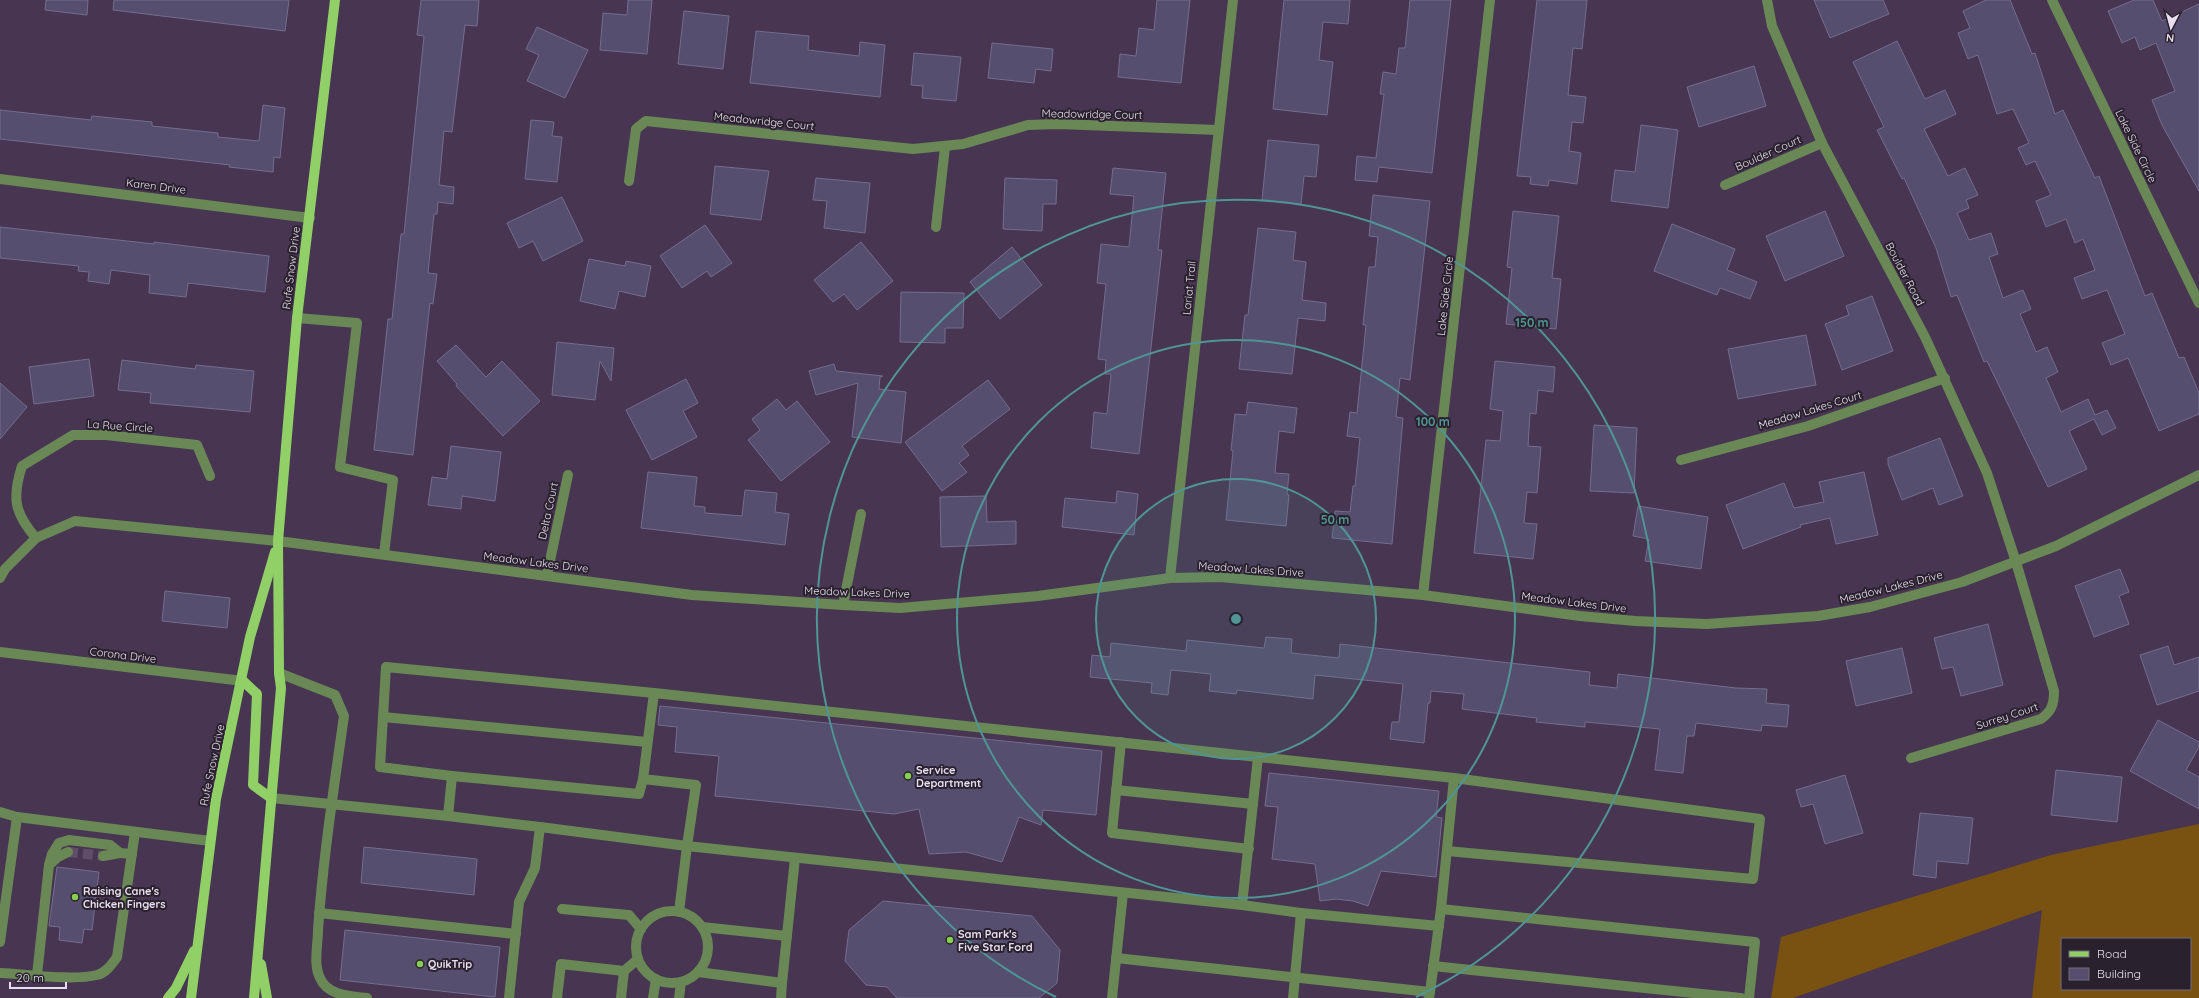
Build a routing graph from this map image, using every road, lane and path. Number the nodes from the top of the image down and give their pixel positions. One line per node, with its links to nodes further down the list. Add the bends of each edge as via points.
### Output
1 (335, 0): 12 (main road, Rufe Snow Drive)
2 (1233, 0): 6 (street, Lariat Trail)
3 (1490, 0): 29 (street, Lake Side Circle)
4 (1767, 0): 7 (street, Boulder Road, via 1772,26)
5 (2052, 0): 14 (street, Lake Side Circle)
6 (1218, 130): 8 (street, Meadowridge Court, via 1028,125); 28 (street, Lariat Trail)
7 (1822, 142): 11 (street, Boulder Court); 16 (street, Boulder Road)
8 (945, 147): 10 (street, Meadowridge Court, via 913,149 646,121 636,129); 13 (street)
9 (0, 179): 12 (street, Karen Drive)
10 (629, 181)
11 (1725, 185)
12 (310, 218): 15 (main road, Rufe Snow Drive)
13 (936, 227)
14 (2199, 303)
15 (297, 318): 23 (main road, Rufe Snow Drive); 24 (street, via 357,323 340,467 393,480)
16 (1945, 378): 17 (street, Meadow Lakes Court, via 1808,426); 25 (street, Boulder Road, via 1987,473)
17 (1681, 460)
18 (568, 475): 26 (street, Delta Court)
19 (2199, 475): 25 (street, Meadow Lakes Drive, via 2056,546)
20 (210, 476): 22 (street, La Rue Circle, via 197,445 106,435 73,435 22,466 16,485 16,505 23,523)
21 (861, 514): 30 (street)
22 (36, 538): 23 (street, Meadow Lakes Drive, via 75,521); 27 (street, via 5,569)
23 (278, 541): 24 (street, Meadow Lakes Drive); 32 (main road, Rufe Snow Drive); 33 (main road, Rufe Snow Drive, via 250,637)
24 (384, 554): 26 (street, Meadow Lakes Drive)
25 (2016, 562): 29 (street, Meadow Lakes Drive, via 1962,582 1870,607 1818,616 1707,624 1580,616); 39 (street, Surrey Court, via 2054,691 2054,704 2050,713 2041,719)
26 (547, 575): 30 (street, Meadow Lakes Drive, via 692,595)
27 (0, 578)
28 (1170, 578): 29 (street, Meadow Lakes Drive, via 1220,577); 30 (street, Meadow Lakes Drive, via 1038,596 908,607)
29 (1423, 595)
30 (843, 605)
31 (0, 652): 33 (street, Corona Drive)
32 (279, 673): 44 (main road, Rufe Snow Drive, via 281,688); 45 (street, via 335,696 344,716)
33 (243, 681): 44 (main road, via 257,694 253,785); 52 (main road, Rufe Snow Drive, via 216,799)
34 (654, 693): 35 (street, via 386,668); 36 (street); 37 (street)
35 (383, 717): 36 (street); 40 (street, via 380,767)
36 (647, 742): 42 (street)
37 (1121, 742): 38 (street); 43 (street)
38 (1258, 757): 41 (street); 46 (street)
39 (1911, 758)
40 (452, 776): 42 (street, via 639,794); 48 (street)
41 (1454, 778): 55 (street); 55 (street, via 1760,819 1753,879)
42 (642, 779): 53 (street, via 696,785)
43 (1116, 790): 46 (street); 54 (street, via 1112,834)
44 (271, 798): 45 (street); 76 (main road, Rufe Snow Drive)
45 (332, 803): 48 (street); 67 (street)
46 (1253, 804): 54 (street)
47 (0, 812): 49 (street)
48 (448, 816): 50 (street)
49 (17, 818): 51 (street); 74 (street)
50 (540, 827): 53 (street); 72 (street, via 535,868 519,902)
51 (135, 832): 52 (street); 58 (street)
52 (210, 841): 75 (main road, Rufe Snow Drive)
53 (687, 846): 60 (street); 66 (street)
54 (1249, 849): 63 (street)
55 (1447, 851): 65 (street)
56 (68, 852): 61 (street)
57 (120, 852): 58 (street); 59 (street); 61 (street, via 110,845 69,840 59,843)
58 (132, 854): 83 (street, via 117,957 110,967 98,975)
59 (103, 856)
60 (795, 858): 62 (street); 73 (street)
61 (49, 865): 83 (street)
62 (1123, 894): 63 (street); 77 (street)
63 (1242, 905): 68 (street)
64 (562, 909): 71 (street, via 629,915)
65 (1441, 909): 69 (street); 103 (street, via 1755,942)
66 (679, 912): 70 (street, via 688,915); 71 (street, via 658,914 648,920)
67 (320, 913): 72 (street); 93 (street, via 316,966 320,978 329,990 346,996)
68 (1301, 913): 69 (street); 84 (street)
69 (1439, 926): 79 (street)
70 (702, 927): 73 (street); 81 (street, via 707,938 708,950 705,962)
71 (642, 929): 78 (street, via 637,938)
72 (516, 934): 94 (street)
73 (787, 936): 87 (street)
74 (0, 942)
75 (197, 944): 89 (main road, via 176,988); 90 (main road, Rufe Snow Drive)
76 (259, 950): 91 (main road, Rufe Snow Drive); 92 (main road)
77 (1116, 958): 84 (street); 100 (street)
78 (638, 959): 80 (street); 85 (street, via 648,974)
79 (1433, 966): 88 (street); 102 (street)
80 (624, 971): 95 (street, via 561,964); 96 (street)
81 (698, 972): 86 (street); 87 (street)
82 (0, 973): 83 (street)
83 (37, 975)
84 (1295, 978): 88 (street); 101 (street)
85 (656, 979): 86 (street, via 664,982); 97 (street)
86 (681, 982): 98 (street)
87 (782, 983): 99 (street)
88 (1430, 995)
89 (168, 998)
90 (190, 998)
91 (254, 998)
92 (267, 998)
93 (367, 998)
94 (509, 998)
95 (557, 998)
96 (621, 998)
97 (653, 998)
98 (679, 998)
99 (781, 998)
100 (1112, 998)
101 (1293, 998)
102 (1740, 998)
103 (1749, 998)

